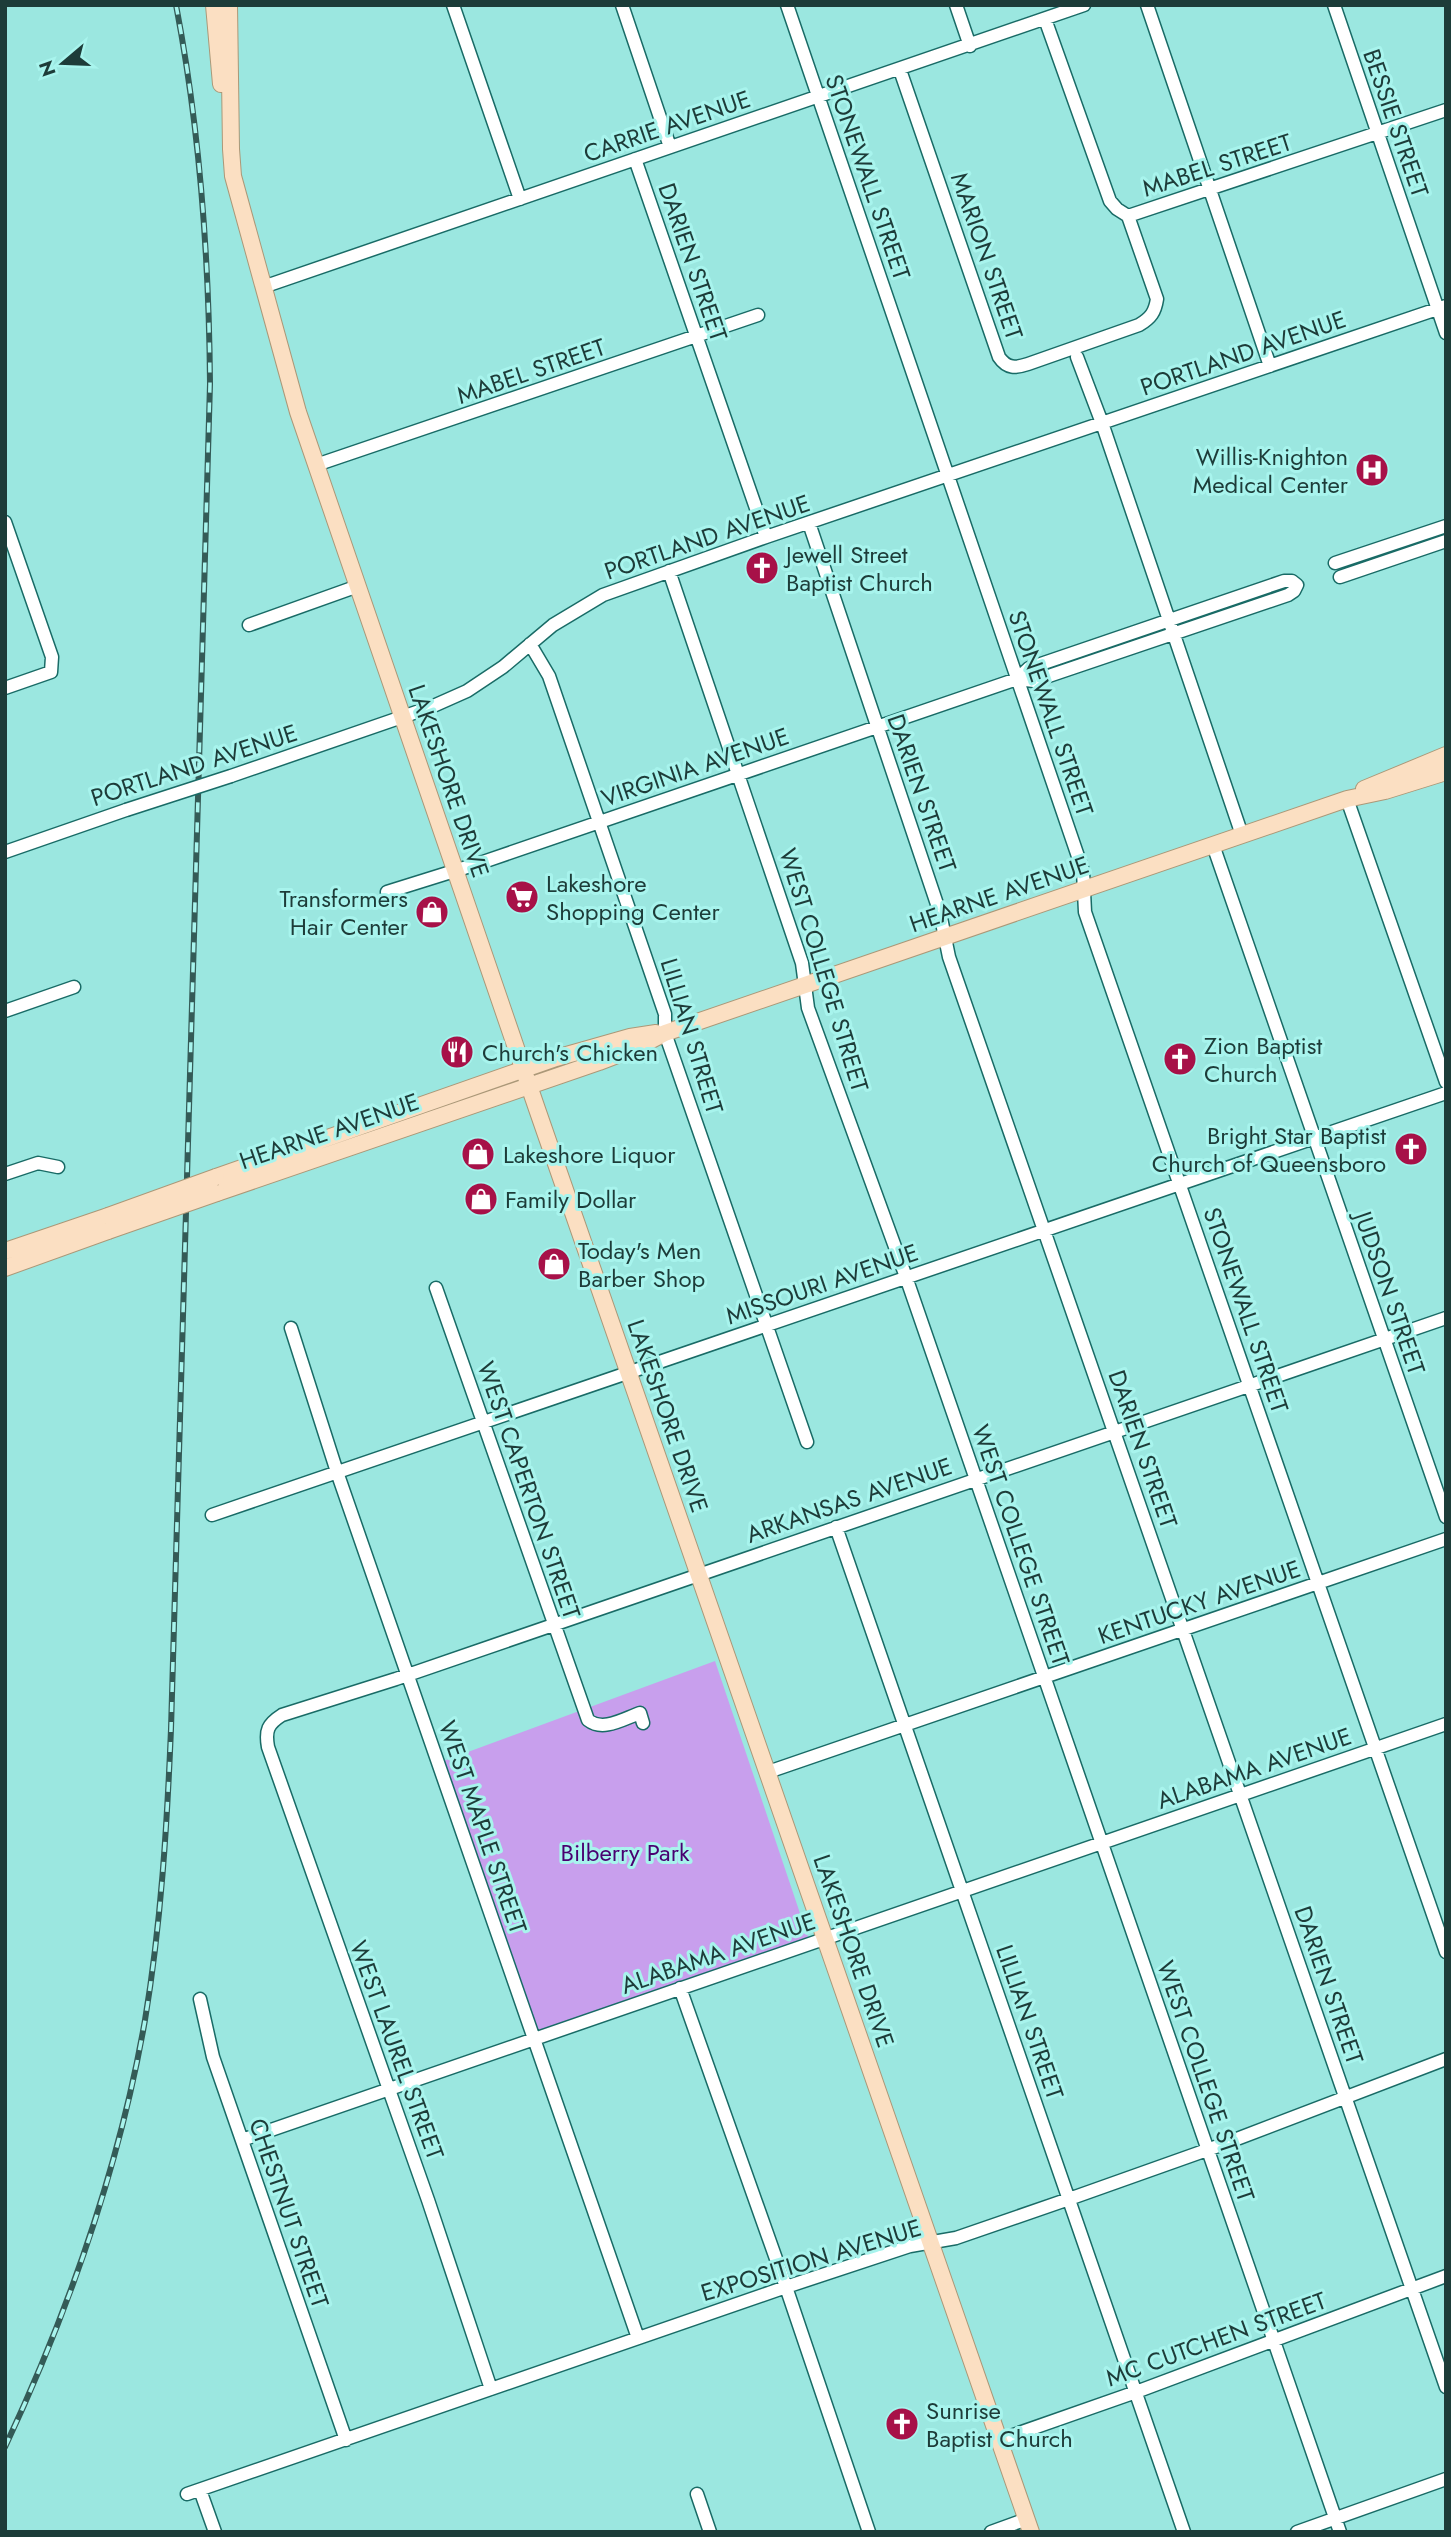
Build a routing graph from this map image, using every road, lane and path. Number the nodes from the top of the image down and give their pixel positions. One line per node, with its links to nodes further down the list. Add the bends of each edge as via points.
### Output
1 (214, 5): 17 (main road, LAKESHORE DRIVE)
2 (229, 5): 17 (main road, LAKESHORE DRIVE)
3 (453, 5): 20 (street)
4 (622, 5): 16 (street, DARIEN STREET)
5 (787, 5): 13 (street, STONEWALL STREET)
6 (956, 5): 11 (street)
7 (1084, 5): 10 (street, CARRIE AVENUE)
8 (1147, 5): 19 (street)
9 (1334, 5): 15 (street, BESSIE STREET)
10 (1045, 19): 11 (street, CARRIE AVENUE); 21 (street, MABEL STREET, via 1110,201)
11 (970, 46): 12 (street, CARRIE AVENUE)
12 (900, 70): 13 (street, CARRIE AVENUE); 21 (street, MARION STREET, via 1004,363 1028,364 1149,319 1157,299)
13 (818, 97): 16 (street, CARRIE AVENUE); 31 (street, STONEWALL STREET)
14 (1446, 110): 15 (street, MABEL STREET)
15 (1378, 133): 19 (street, MABEL STREET); 23 (street, BESSIE STREET)
16 (670, 147): 18 (street, CARRIE AVENUE)
17 (230, 149): 22 (main road, LAKESHORE DRIVE)
18 (635, 159): 20 (street, CARRIE AVENUE); 26 (street, DARIEN STREET)
19 (1210, 191): 21 (street, MABEL STREET); 28 (street)
20 (520, 199): 22 (street, CARRIE AVENUE)
21 (1128, 216)
22 (263, 287): 30 (main road, LAKESHORE DRIVE)
23 (1441, 307): 25 (street, BESSIE STREET); 28 (street, PORTLAND AVENUE)
24 (758, 315): 26 (street, MABEL STREET)
25 (1446, 333)
26 (697, 335): 30 (street, MABEL STREET); 35 (street, DARIEN STREET)
27 (1077, 357): 29 (street)
28 (1270, 366): 29 (street, PORTLAND AVENUE)
29 (1102, 423): 31 (street, PORTLAND AVENUE); 41 (street)
30 (316, 465): 40 (main road, LAKESHORE DRIVE)
31 (947, 476): 32 (street, PORTLAND AVENUE); 45 (street, STONEWALL STREET)
32 (808, 523): 35 (street, PORTLAND AVENUE); 48 (street, DARIEN STREET)
33 (6, 525): 46 (street, via 50,650 51,672)
34 (1446, 526): 37 (street)
35 (766, 537): 38 (street, PORTLAND AVENUE)
36 (1446, 541): 39 (street)
37 (1335, 563)
38 (669, 571): 44 (street, PORTLAND AVENUE, via 577,609); 51 (street, WEST COLLEGE STREET)
39 (1339, 576)
40 (358, 586): 42 (street); 47 (main road, LAKESHORE DRIVE)
41 (1169, 620): 43 (street); 43 (street, VIRGINIA AVENUE, via 1284,581 1297,585 1288,595); 45 (street, VIRGINIA AVENUE, via 1029,668)
42 (249, 625)
43 (1173, 633): 45 (street, VIRGINIA AVENUE, via 1034,681); 54 (street)
44 (530, 644): 47 (street, PORTLAND AVENUE, via 467,691); 53 (street, LILLIAN STREET, via 550,676)
45 (1017, 679): 48 (street, VIRGINIA AVENUE); 58 (street, STONEWALL STREET, via 1083,871)
46 (5, 688)
47 (403, 716): 56 (street, PORTLAND AVENUE, bridge); 57 (main road, LAKESHORE DRIVE)
48 (878, 727): 51 (street, VIRGINIA AVENUE); 60 (street, DARIEN STREET)
49 (1446, 755): 52 (main road, HEARNE AVENUE)
50 (1446, 772): 52 (main road, HEARNE AVENUE)
51 (739, 774): 53 (street, VIRGINIA AVENUE); 61 (street, WEST COLLEGE STREET, via 802,962)
52 (1347, 799): 54 (main road, HEARNE AVENUE); 66 (street)
53 (600, 822): 57 (street, VIRGINIA AVENUE); 64 (street, LILLIAN STREET, via 665,1014)
54 (1242, 835): 55 (main road, HEARNE AVENUE)
55 (1213, 845): 58 (main road, HEARNE AVENUE); 71 (street, JUDSON STREET)
56 (5, 852)
57 (456, 870): 59 (street, VIRGINIA AVENUE); 65 (main road, LAKESHORE DRIVE)
58 (1083, 889): 60 (main road, HEARNE AVENUE); 74 (street, STONEWALL STREET, via 1085,912)
59 (387, 892)
60 (946, 936): 61 (main road, HEARNE AVENUE); 77 (street, DARIEN STREET, via 949,957)
61 (805, 985): 64 (main road, HEARNE AVENUE); 80 (street, WEST COLLEGE STREET, via 808,1008)
62 (74, 987): 63 (street)
63 (5, 1011)
64 (665, 1033): 65 (main road, HEARNE AVENUE, via 630,1037); 67 (main road, HEARNE AVENUE); 83 (street, LILLIAN STREET)
65 (524, 1069): 67 (main road, LAKESHORE DRIVE); 69 (main road, HEARNE AVENUE)
66 (1446, 1082)
67 (529, 1086): 70 (main road, HEARNE AVENUE); 86 (main road, LAKESHORE DRIVE)
68 (1446, 1093): 71 (street, MISSOURI AVENUE)
69 (387, 1115): 70 (main road); 75 (main road, HEARNE AVENUE)
70 (393, 1134): 75 (main road, HEARNE AVENUE)
71 (1314, 1138): 74 (street, MISSOURI AVENUE); 85 (street, JUDSON STREET)
72 (58, 1167): 73 (street, via 38,1163)
73 (5, 1174)
74 (1180, 1184): 77 (street, MISSOURI AVENUE); 87 (street, STONEWALL STREET)
75 (217, 1185): 76 (main road, HEARNE AVENUE, bridge)
76 (108, 1223): 78 (main road, HEARNE AVENUE); 79 (main road, HEARNE AVENUE)
77 (1045, 1230): 80 (street, MISSOURI AVENUE); 89 (street, DARIEN STREET)
78 (5, 1251)
79 (5, 1268)
80 (906, 1277): 83 (street, MISSOURI AVENUE); 92 (street, WEST COLLEGE STREET)
81 (436, 1288): 88 (street, WEST CAPERTON STREET)
82 (1446, 1318): 85 (street, ARKANSAS AVENUE)
83 (766, 1325): 86 (street, MISSOURI AVENUE); 90 (street, LILLIAN STREET)
84 (291, 1328): 91 (street, WEST MAPLE STREET)
85 (1384, 1339): 87 (street, ARKANSAS AVENUE); 94 (street, JUDSON STREET)
86 (629, 1372): 88 (street, MISSOURI AVENUE); 97 (main road, LAKESHORE DRIVE)
87 (1249, 1385): 89 (street, ARKANSAS AVENUE); 98 (street, STONEWALL STREET)
88 (484, 1422): 91 (street, MISSOURI AVENUE); 99 (street, WEST CAPERTON STREET)
89 (1115, 1430): 92 (street, ARKANSAS AVENUE); 100 (street, DARIEN STREET)
90 (807, 1442)
91 (337, 1472): 93 (street, MISSOURI AVENUE); 101 (street, WEST MAPLE STREET)
92 (975, 1478): 95 (street, ARKANSAS AVENUE); 102 (street, WEST COLLEGE STREET)
93 (212, 1515)
94 (1446, 1517)
95 (836, 1527): 97 (street, ARKANSAS AVENUE); 105 (street, LILLIAN STREET)
96 (1446, 1539): 98 (street, KENTUCKY AVENUE)
97 (699, 1573): 99 (street, ARKANSAS AVENUE); 108 (main road, LAKESHORE DRIVE)
98 (1319, 1583): 100 (street, KENTUCKY AVENUE); 107 (street, STONEWALL STREET)
99 (554, 1623): 101 (street, ARKANSAS AVENUE); 103 (street, WEST CAPERTON STREET, via 587,1720 596,1726 606,1725 640,1713)
100 (1184, 1630): 102 (street, KENTUCKY AVENUE); 109 (street, DARIEN STREET)
101 (407, 1674): 106 (street, ARKANSAS AVENUE, via 282,1715); 116 (street, WEST MAPLE STREET)
102 (1045, 1677): 105 (street, KENTUCKY AVENUE); 110 (street, WEST COLLEGE STREET)
103 (643, 1723)
104 (1446, 1724): 107 (street, ALABAMA AVENUE)
105 (905, 1725): 108 (street, KENTUCKY AVENUE); 111 (street, LILLIAN STREET)
106 (268, 1726): 118 (street, WEST LAUREL STREET, via 268,1747)
107 (1376, 1749): 109 (street, ALABAMA AVENUE); 113 (street, STONEWALL STREET)
108 (768, 1772): 112 (main road, LAKESHORE DRIVE)
109 (1241, 1796): 110 (street, ALABAMA AVENUE); 119 (street, DARIEN STREET)
110 (1101, 1843): 111 (street, ALABAMA AVENUE); 121 (street, WEST COLLEGE STREET)
111 (962, 1890): 112 (street, ALABAMA AVENUE); 122 (street, LILLIAN STREET)
112 (825, 1937): 114 (street, ALABAMA AVENUE); 123 (main road, LAKESHORE DRIVE)
113 (1446, 1952)
114 (680, 1988): 116 (street, ALABAMA AVENUE); 125 (street)
115 (200, 1999): 120 (street, CHESTNUT STREET, via 213,2057)
116 (534, 2038): 118 (street, ALABAMA AVENUE); 127 (street, WEST MAPLE STREET)
117 (1446, 2059): 119 (street, EXPOSITION AVENUE)
118 (388, 2089): 120 (street, ALABAMA AVENUE); 130 (street, WEST LAUREL STREET)
119 (1346, 2097): 121 (street, EXPOSITION AVENUE); 126 (street, DARIEN STREET)
120 (242, 2140): 132 (street, CHESTNUT STREET)
121 (1208, 2150): 122 (street, EXPOSITION AVENUE); 128 (street, WEST COLLEGE STREET)
122 (1069, 2199): 123 (street, EXPOSITION AVENUE); 131 (street, LILLIAN STREET)
123 (932, 2243): 125 (street, EXPOSITION AVENUE, via 909,2246); 133 (main road, LAKESHORE DRIVE)
124 (1446, 2276): 126 (street, MC CUTCHEN STREET)
125 (786, 2287): 127 (street, EXPOSITION AVENUE); 142 (street)
126 (1412, 2289): 128 (street, MC CUTCHEN STREET); 129 (street, DARIEN STREET)
127 (638, 2338): 130 (street, EXPOSITION AVENUE)
128 (1274, 2341): 131 (street, MC CUTCHEN STREET); 138 (street, WEST COLLEGE STREET)
129 (1446, 2387)
130 (491, 2389): 132 (street, EXPOSITION AVENUE)
131 (1136, 2392): 133 (street, MC CUTCHEN STREET); 144 (street, LILLIAN STREET)
132 (346, 2440): 135 (street, EXPOSITION AVENUE)
133 (999, 2440): 139 (main road, LAKESHORE DRIVE)
134 (1446, 2479): 138 (street)
135 (200, 2490): 136 (street, EXPOSITION AVENUE); 140 (street)
136 (187, 2494)
137 (697, 2494): 141 (street)
138 (1335, 2518): 145 (street); 146 (street, WEST COLLEGE STREET)
139 (1029, 2525): 143 (street)
140 (215, 2532)
141 (710, 2532)
142 (869, 2532)
143 (991, 2532)
144 (1184, 2532)
145 (1297, 2532)
146 (1340, 2532)

